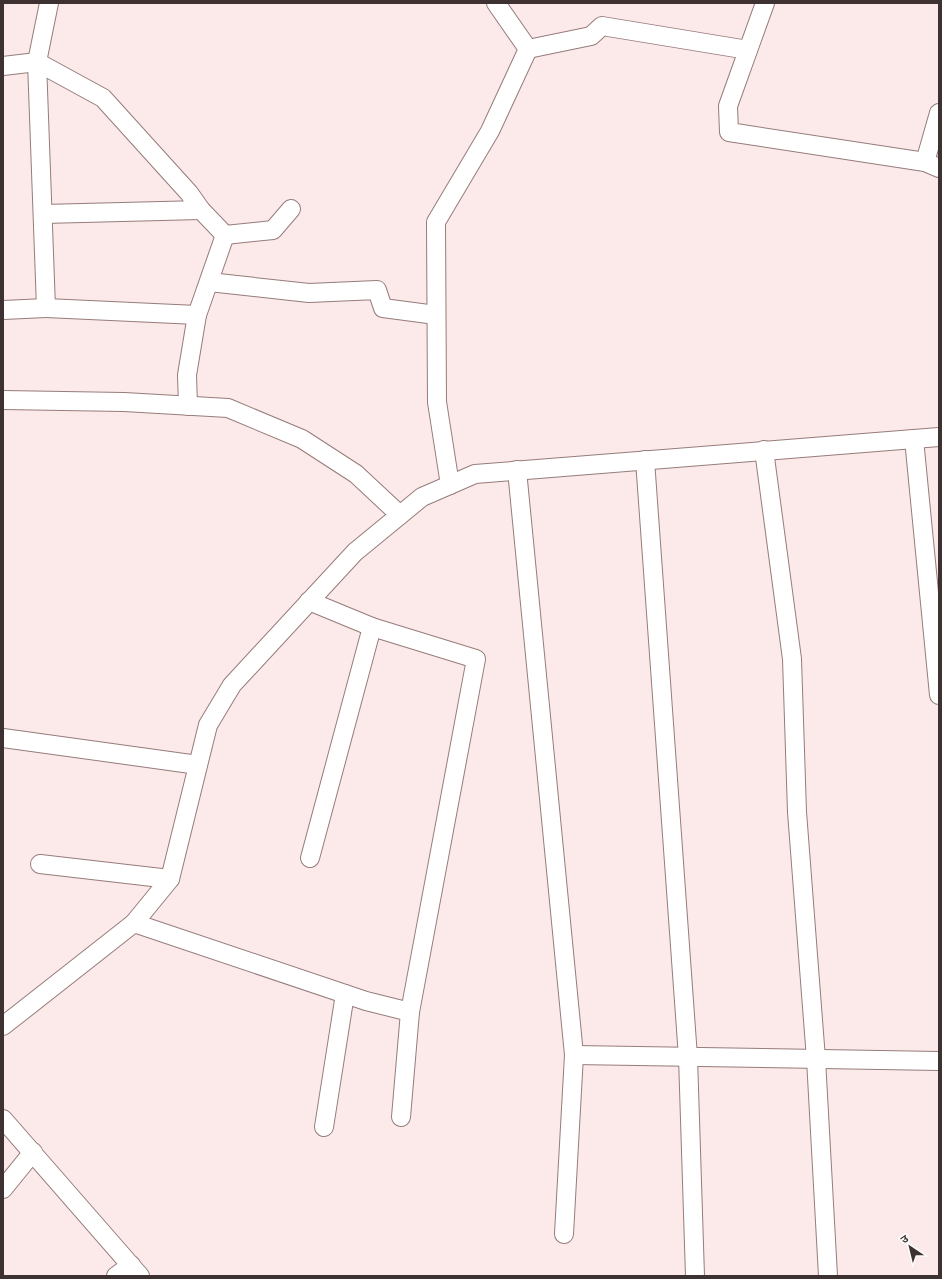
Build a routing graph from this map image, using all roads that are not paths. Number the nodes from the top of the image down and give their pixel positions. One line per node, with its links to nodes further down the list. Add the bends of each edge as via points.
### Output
1 (49, 3): 6 (street)
2 (496, 3): 4 (street)
3 (765, 3): 5 (street)
4 (528, 49): 5 (street, via 591,36 602,26); 18 (street, via 490,131 436,222)
5 (748, 50): 9 (street, via 728,106 729,132)
6 (38, 62): 7 (street); 11 (street, via 103,98 189,193); 12 (street)
7 (3, 66)
8 (939, 113): 9 (street)
9 (932, 165)
10 (291, 209): 13 (street, via 273,230)
11 (201, 210): 12 (street); 13 (street)
12 (43, 214): 15 (street)
13 (225, 235): 14 (street)
14 (209, 282): 17 (street); 18 (street, via 309,293 377,290 383,308)
15 (46, 308): 16 (street); 17 (street)
16 (3, 310)
17 (197, 316): 20 (street, via 187,375)
18 (436, 316): 26 (street, via 437,402)
19 (3, 400): 20 (street)
20 (188, 406): 27 (street, via 228,408 302,440 356,474)
21 (939, 437): 22 (street)
22 (914, 439): 23 (street); 30 (street)
23 (764, 450): 24 (street); 42 (street, via 792,659 797,812)
24 (645, 460): 25 (street); 41 (street)
25 (517, 470): 26 (street, via 475,474); 40 (street)
26 (450, 485): 27 (street, via 422,497)
27 (400, 515): 28 (street, via 355,552)
28 (309, 601): 29 (street); 32 (street, via 232,685 208,725)
29 (372, 627): 33 (street); 38 (street, via 476,659)
30 (939, 695)
31 (3, 738): 32 (street)
32 (198, 765): 35 (street)
33 (310, 858)
34 (40, 864): 35 (street)
35 (170, 879): 36 (street)
36 (134, 924): 37 (street); 39 (street)
37 (345, 994): 38 (street); 46 (street)
38 (410, 1012): 44 (street)
39 (3, 1026)
40 (574, 1055): 41 (street); 49 (street)
41 (688, 1057): 42 (street); 52 (street)
42 (816, 1059): 43 (street); 53 (street)
43 (939, 1061)
44 (401, 1117)
45 (3, 1119): 47 (street)
46 (324, 1127)
47 (33, 1152): 48 (street); 50 (street)
48 (3, 1189)
49 (564, 1234)
50 (135, 1270): 51 (street)
51 (116, 1276)
52 (695, 1276)
53 (828, 1276)

